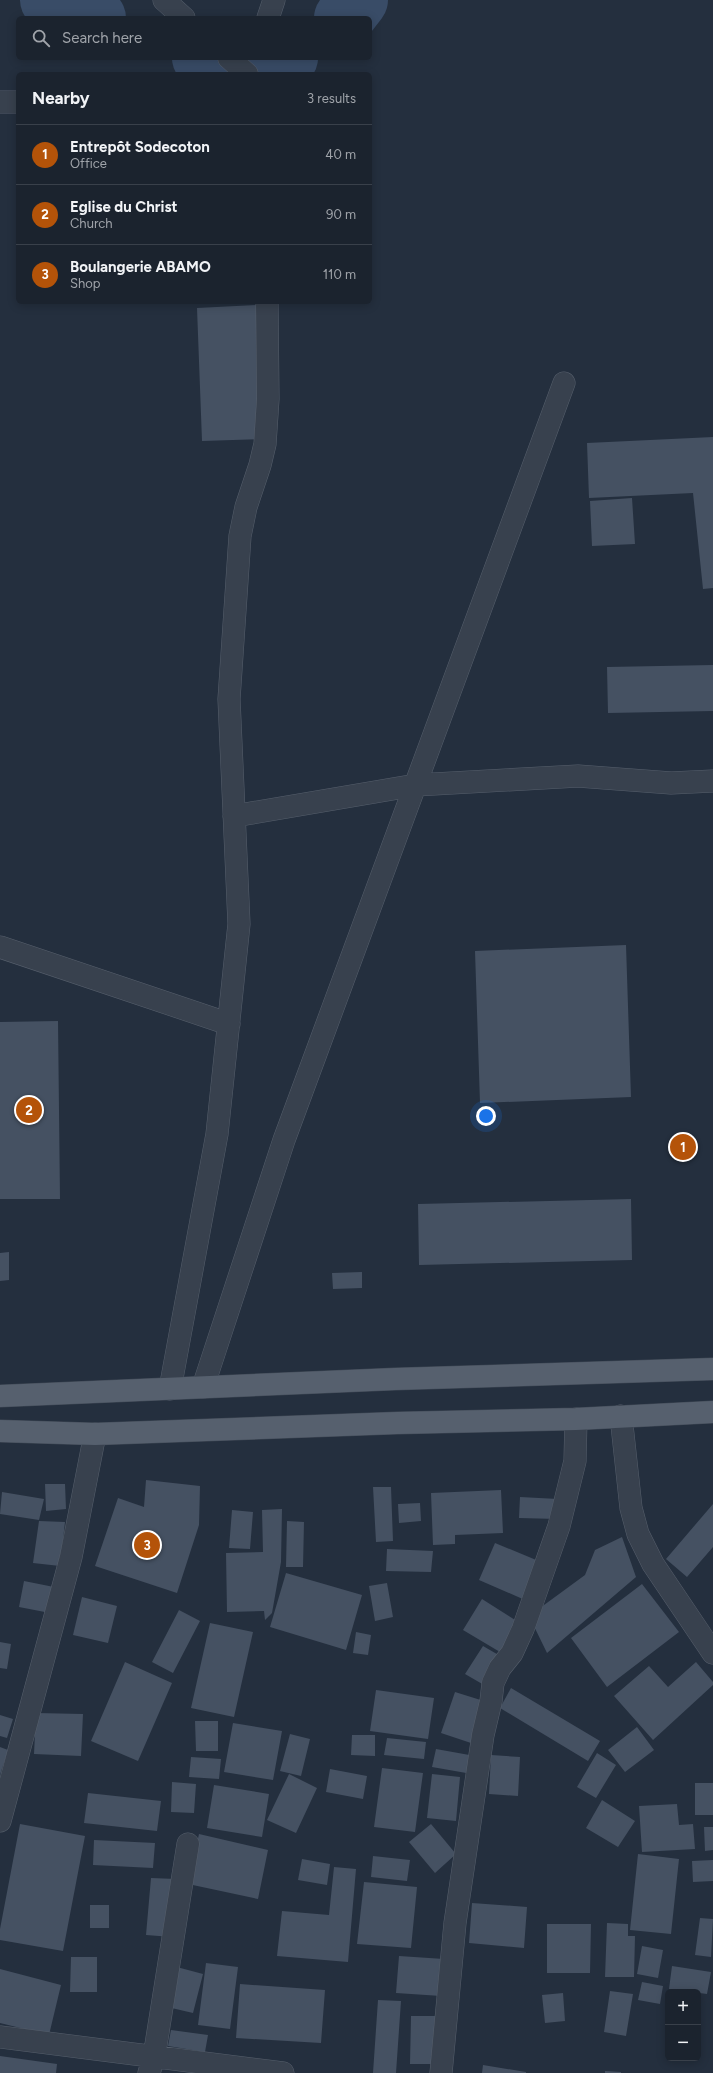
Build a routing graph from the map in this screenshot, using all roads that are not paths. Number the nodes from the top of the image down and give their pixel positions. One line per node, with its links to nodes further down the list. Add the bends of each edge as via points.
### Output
1 (164, 0): 3 (street)
2 (274, 0): 4 (street)
3 (182, 16)
4 (269, 16)
5 (231, 60): 7 (street)
6 (253, 60): 8 (street)
7 (246, 72)
8 (249, 72)
9 (0, 102): 10 (street)
10 (16, 102)
11 (268, 304): 15 (street, via 268,399 265,444 246,507 236,572 229,699)
12 (564, 383): 14 (street)
13 (713, 781): 14 (street, via 671,783 578,776)
14 (416, 785): 15 (street); 19 (street, via 284,1140)
15 (234, 816): 17 (street, via 240,924)
16 (0, 947): 17 (street)
17 (229, 1024): 20 (street, via 217,1134)
18 (713, 1369): 19 (main road)
19 (203, 1387): 20 (main road)
20 (170, 1389): 21 (main road)
21 (0, 1396)
22 (713, 1412): 23 (main road)
23 (621, 1416): 24 (main road); 27 (street, via 631,1508 638,1534 653,1564)
24 (576, 1419): 26 (main road); 33 (street, via 575,1461 559,1526 523,1629 493,1683 455,1923)
25 (0, 1431): 26 (main road)
26 (95, 1434): 28 (street, via 72,1557)
27 (713, 1653)
28 (0, 1821)
29 (188, 1844): 31 (street)
30 (0, 2037): 31 (street)
31 (152, 2065): 32 (street)
32 (283, 2073)
33 (441, 2073)

